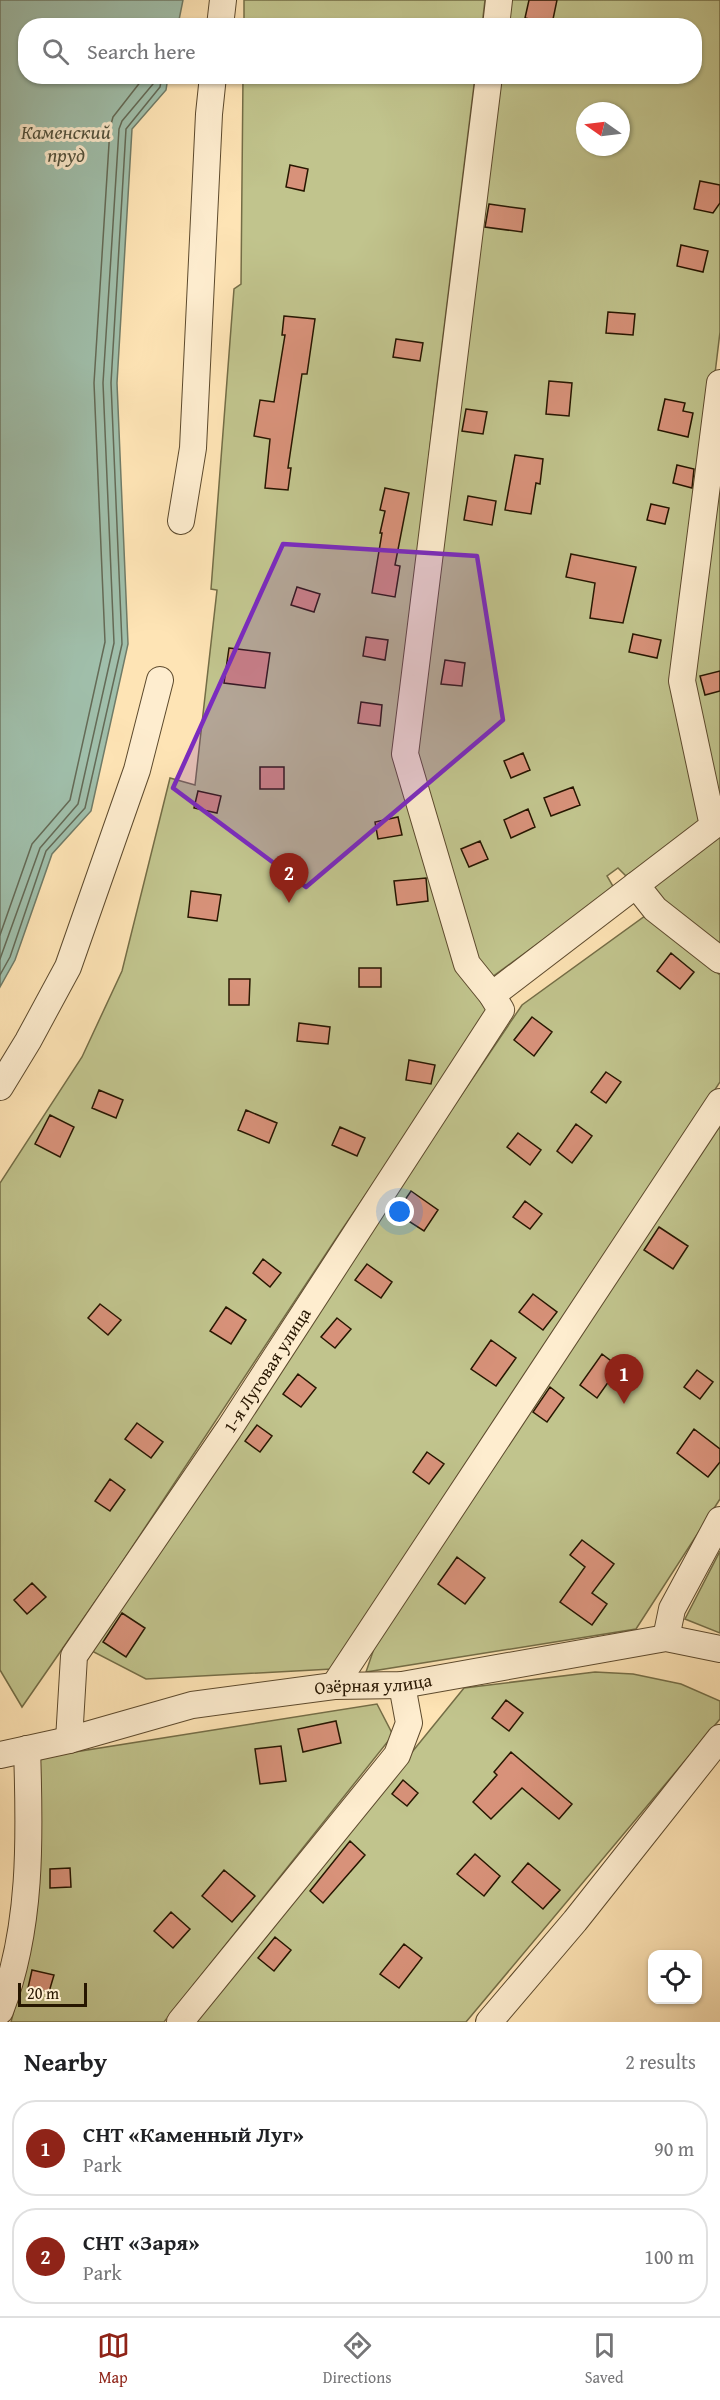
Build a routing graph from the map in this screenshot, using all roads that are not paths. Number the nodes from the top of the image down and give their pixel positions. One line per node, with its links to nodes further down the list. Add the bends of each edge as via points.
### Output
1 (223, 0): 3 (street)
2 (499, 0): 4 (street)
3 (221, 18)
4 (497, 18)
5 (212, 84): 8 (street, via 193,448)
6 (488, 84): 13 (street, via 405,754 467,964)
7 (720, 383): 10 (street, via 682,681)
8 (181, 521)
9 (160, 680): 14 (street, via 136,770 68,967)
10 (716, 823): 11 (street, 1-я Луговая улица)
11 (636, 885): 12 (street, via 655,909); 13 (street, 1-я Луговая улица)
12 (720, 960)
13 (497, 1003): 22 (street, 1-я Луговая улица, via 229,1430 74,1656)
14 (0, 1087)
15 (720, 1102): 20 (street)
16 (720, 1520): 17 (street, via 672,1609)
17 (666, 1638): 18 (street, Озёрная улица); 19 (street, Озёрная улица)
18 (720, 1649)
19 (402, 1685): 20 (street, Озёрная улица); 26 (street, via 409,1723 397,1755)
20 (334, 1686): 22 (street, Озёрная улица, via 192,1705)
21 (720, 1738): 27 (street)
22 (69, 1740): 23 (street, Озёрная улица)
23 (27, 1749): 24 (street, Озёрная улица); 25 (street, via 30,1836 20,1940)
24 (0, 1755)
25 (0, 2011)
26 (180, 2022)
27 (489, 2022)

